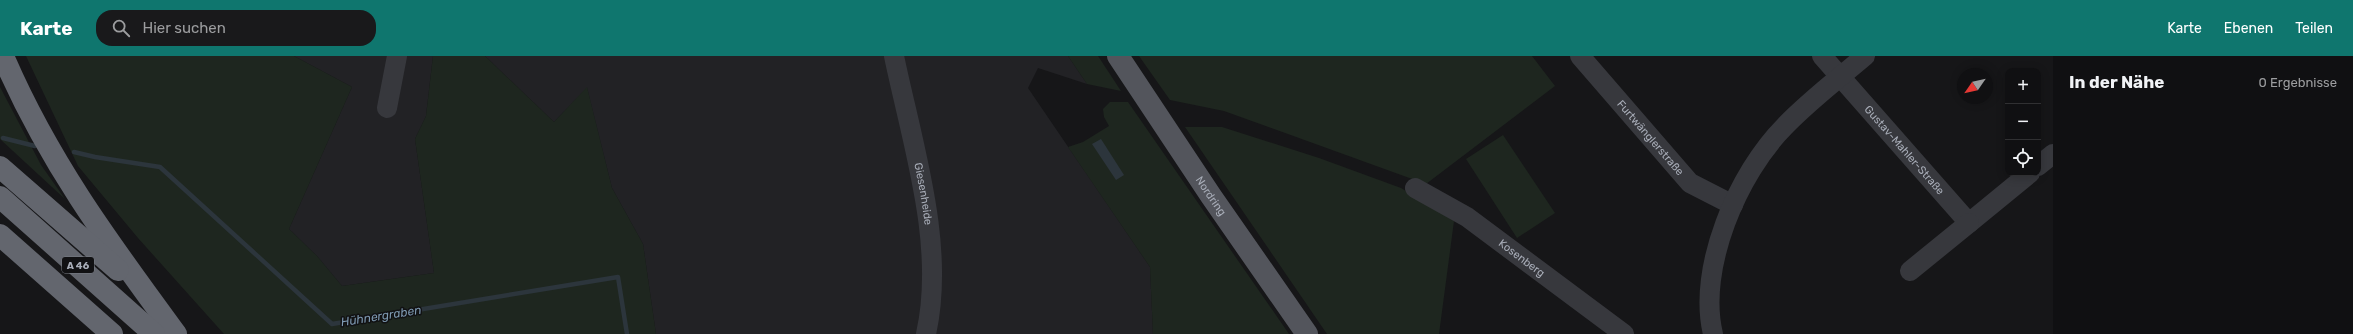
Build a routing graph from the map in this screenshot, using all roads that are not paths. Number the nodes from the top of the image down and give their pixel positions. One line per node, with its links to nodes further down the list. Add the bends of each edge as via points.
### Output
1 (4, 56): 20 (highway, via 22,100 65,178)
2 (397, 56): 9 (street)
3 (894, 56): 24 (street, Giesenheide, via 928,227 931,310)
4 (1118, 56): 25 (main road, Nordring)
5 (1580, 56): 16 (street, Furtwänglerstraße, via 1690,182)
6 (1822, 56): 8 (street)
7 (1865, 56): 8 (street)
8 (1841, 77): 16 (street, via 1784,127 1757,162); 17 (street, Gustav-Mahler-Straße)
9 (388, 108)
10 (2053, 154): 11 (street)
11 (2041, 164)
12 (0, 167): 20 (highway)
13 (2026, 176): 17 (street)
14 (1415, 188): 26 (street, Kosenberg, via 1467,217)
15 (0, 197): 22 (highway, A 46)
16 (1733, 205): 27 (street, via 1717,244 1710,278)
17 (1969, 223): 19 (street)
18 (0, 235): 21 (highway, A 46)
19 (1910, 271)
20 (152, 302): 23 (highway)
21 (112, 334)
22 (154, 334)
23 (176, 334)
24 (926, 334)
25 (1307, 334)
26 (1624, 334)
27 (1713, 334)

